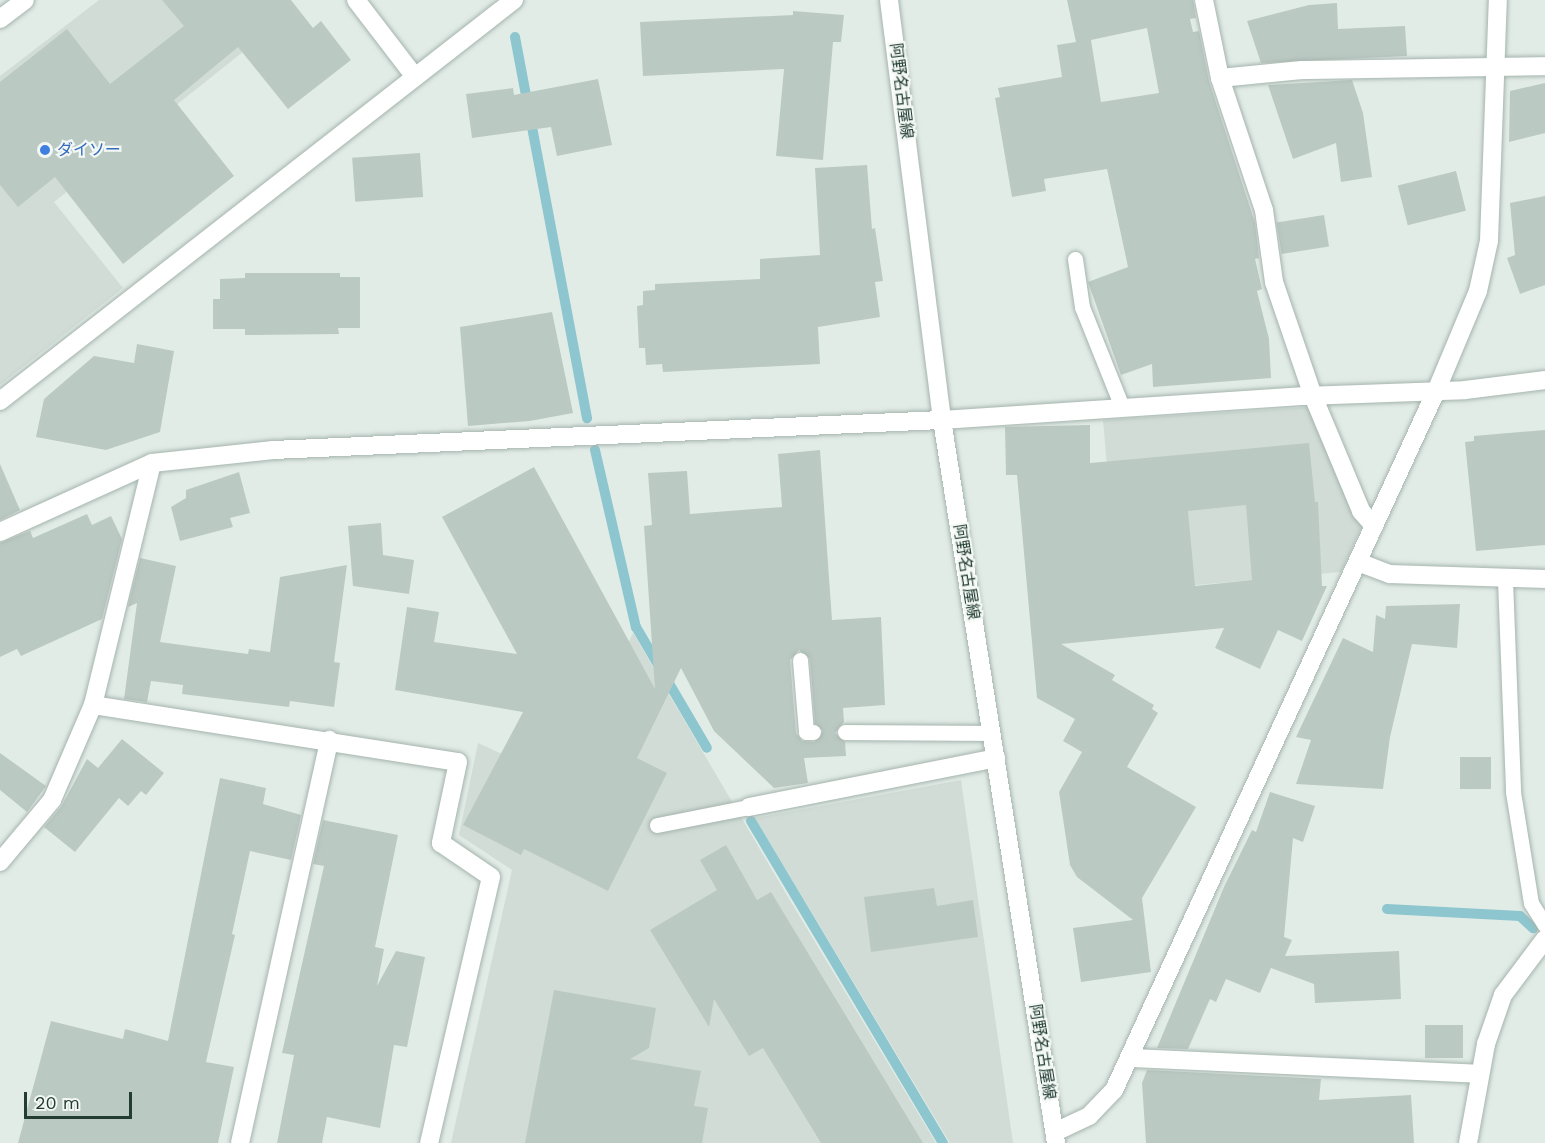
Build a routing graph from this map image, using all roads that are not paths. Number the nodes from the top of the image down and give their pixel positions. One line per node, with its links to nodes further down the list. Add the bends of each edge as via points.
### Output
1 (25, 0): 7 (street)
2 (356, 0): 10 (street)
3 (514, 0): 10 (street)
4 (889, 0): 18 (street, 阿野名古屋線)
5 (1204, 0): 11 (street)
6 (1498, 0): 8 (street)
7 (0, 19)
8 (1495, 66): 9 (street); 11 (street, via 1302,70); 14 (street, via 1489,242 1478,291)
9 (1545, 66)
10 (415, 77): 16 (street)
11 (1220, 78): 15 (street, via 1264,210 1274,282)
12 (1075, 259): 17 (lane, via 1082,307)
13 (1545, 380): 14 (street, via 1465,390)
14 (1437, 389): 15 (street); 20 (street)
15 (1313, 396): 17 (street); 20 (street, via 1361,511)
16 (0, 401)
17 (1122, 407): 18 (street)
18 (942, 420): 19 (street, via 273,450); 29 (street, 阿野名古屋線)
19 (152, 464): 21 (street); 26 (street)
20 (1374, 526): 22 (street)
21 (0, 531)
22 (1358, 562): 24 (street, via 1390,573); 37 (street)
23 (1545, 579): 24 (street)
24 (1505, 580): 35 (lane, via 1513,792 1531,903)
25 (800, 660): 27 (lane, via 806,732)
26 (93, 705): 30 (street); 34 (street, via 52,800)
27 (813, 732)
28 (845, 732): 29 (lane)
29 (992, 733): 31 (street, 阿野名古屋線)
30 (329, 740): 40 (street); 41 (street, via 458,762 441,843 491,877)
31 (996, 758): 32 (street); 39 (street, 阿野名古屋線)
32 (749, 807): 33 (lane)
33 (657, 825)
34 (0, 862)
35 (1545, 925)
36 (1545, 939): 38 (street, via 1503,995)
37 (1130, 1058): 38 (street); 39 (street, via 1114,1090 1089,1116)
38 (1479, 1074): 42 (street)
39 (1055, 1137)
40 (240, 1143)
41 (429, 1143)
42 (1468, 1143)

